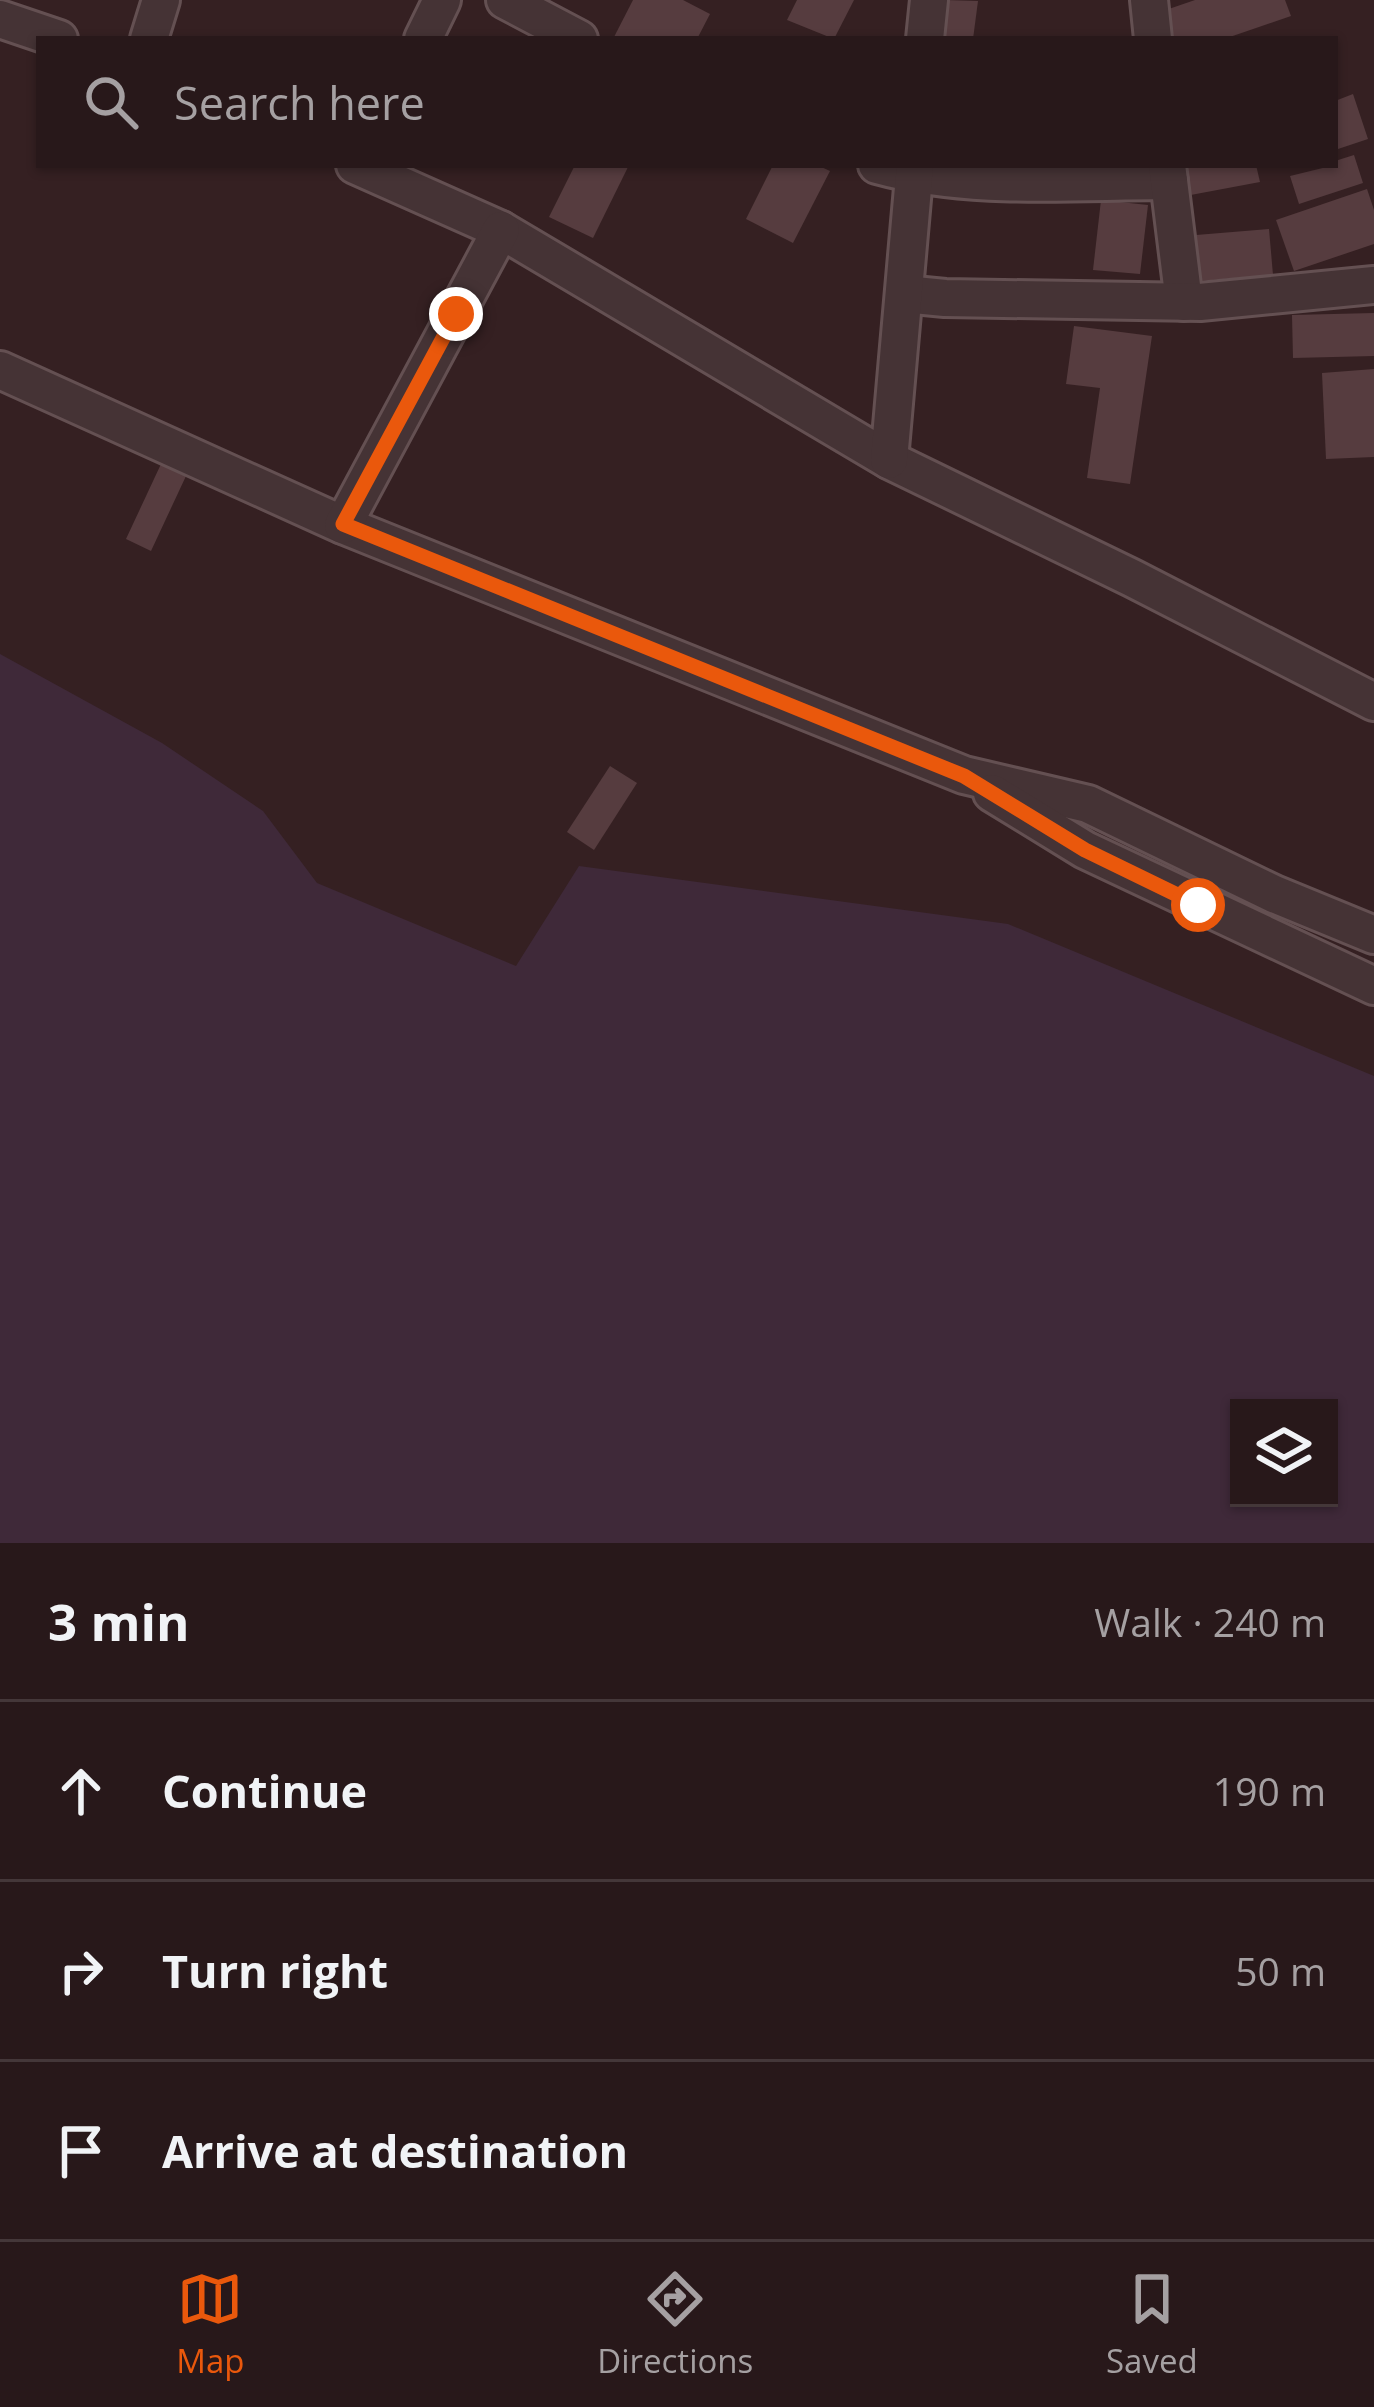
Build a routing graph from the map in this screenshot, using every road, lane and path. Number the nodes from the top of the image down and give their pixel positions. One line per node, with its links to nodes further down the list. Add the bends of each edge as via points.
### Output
1 (161, 0): 8 (street)
2 (442, 0): 9 (street)
3 (505, 0): 10 (street)
4 (929, 0): 11 (street)
5 (1149, 0): 12 (street)
6 (0, 19): 7 (street)
7 (50, 36)
8 (150, 36)
9 (424, 36)
10 (573, 36)
11 (926, 36)
12 (1154, 36)
13 (362, 168): 16 (street)
14 (915, 170): 15 (street, via 958,181); 18 (street)
15 (1168, 173): 19 (street)
16 (501, 230): 21 (street); 22 (street)
17 (1374, 285): 19 (street)
18 (904, 294): 19 (street); 21 (street)
19 (1184, 302)
20 (0, 370): 22 (street)
21 (889, 460): 23 (street)
22 (343, 524): 24 (street)
23 (1374, 702)
24 (964, 776): 25 (street, via 1088,805); 26 (street, via 1085,850)
25 (1374, 934)
26 (1374, 986)

